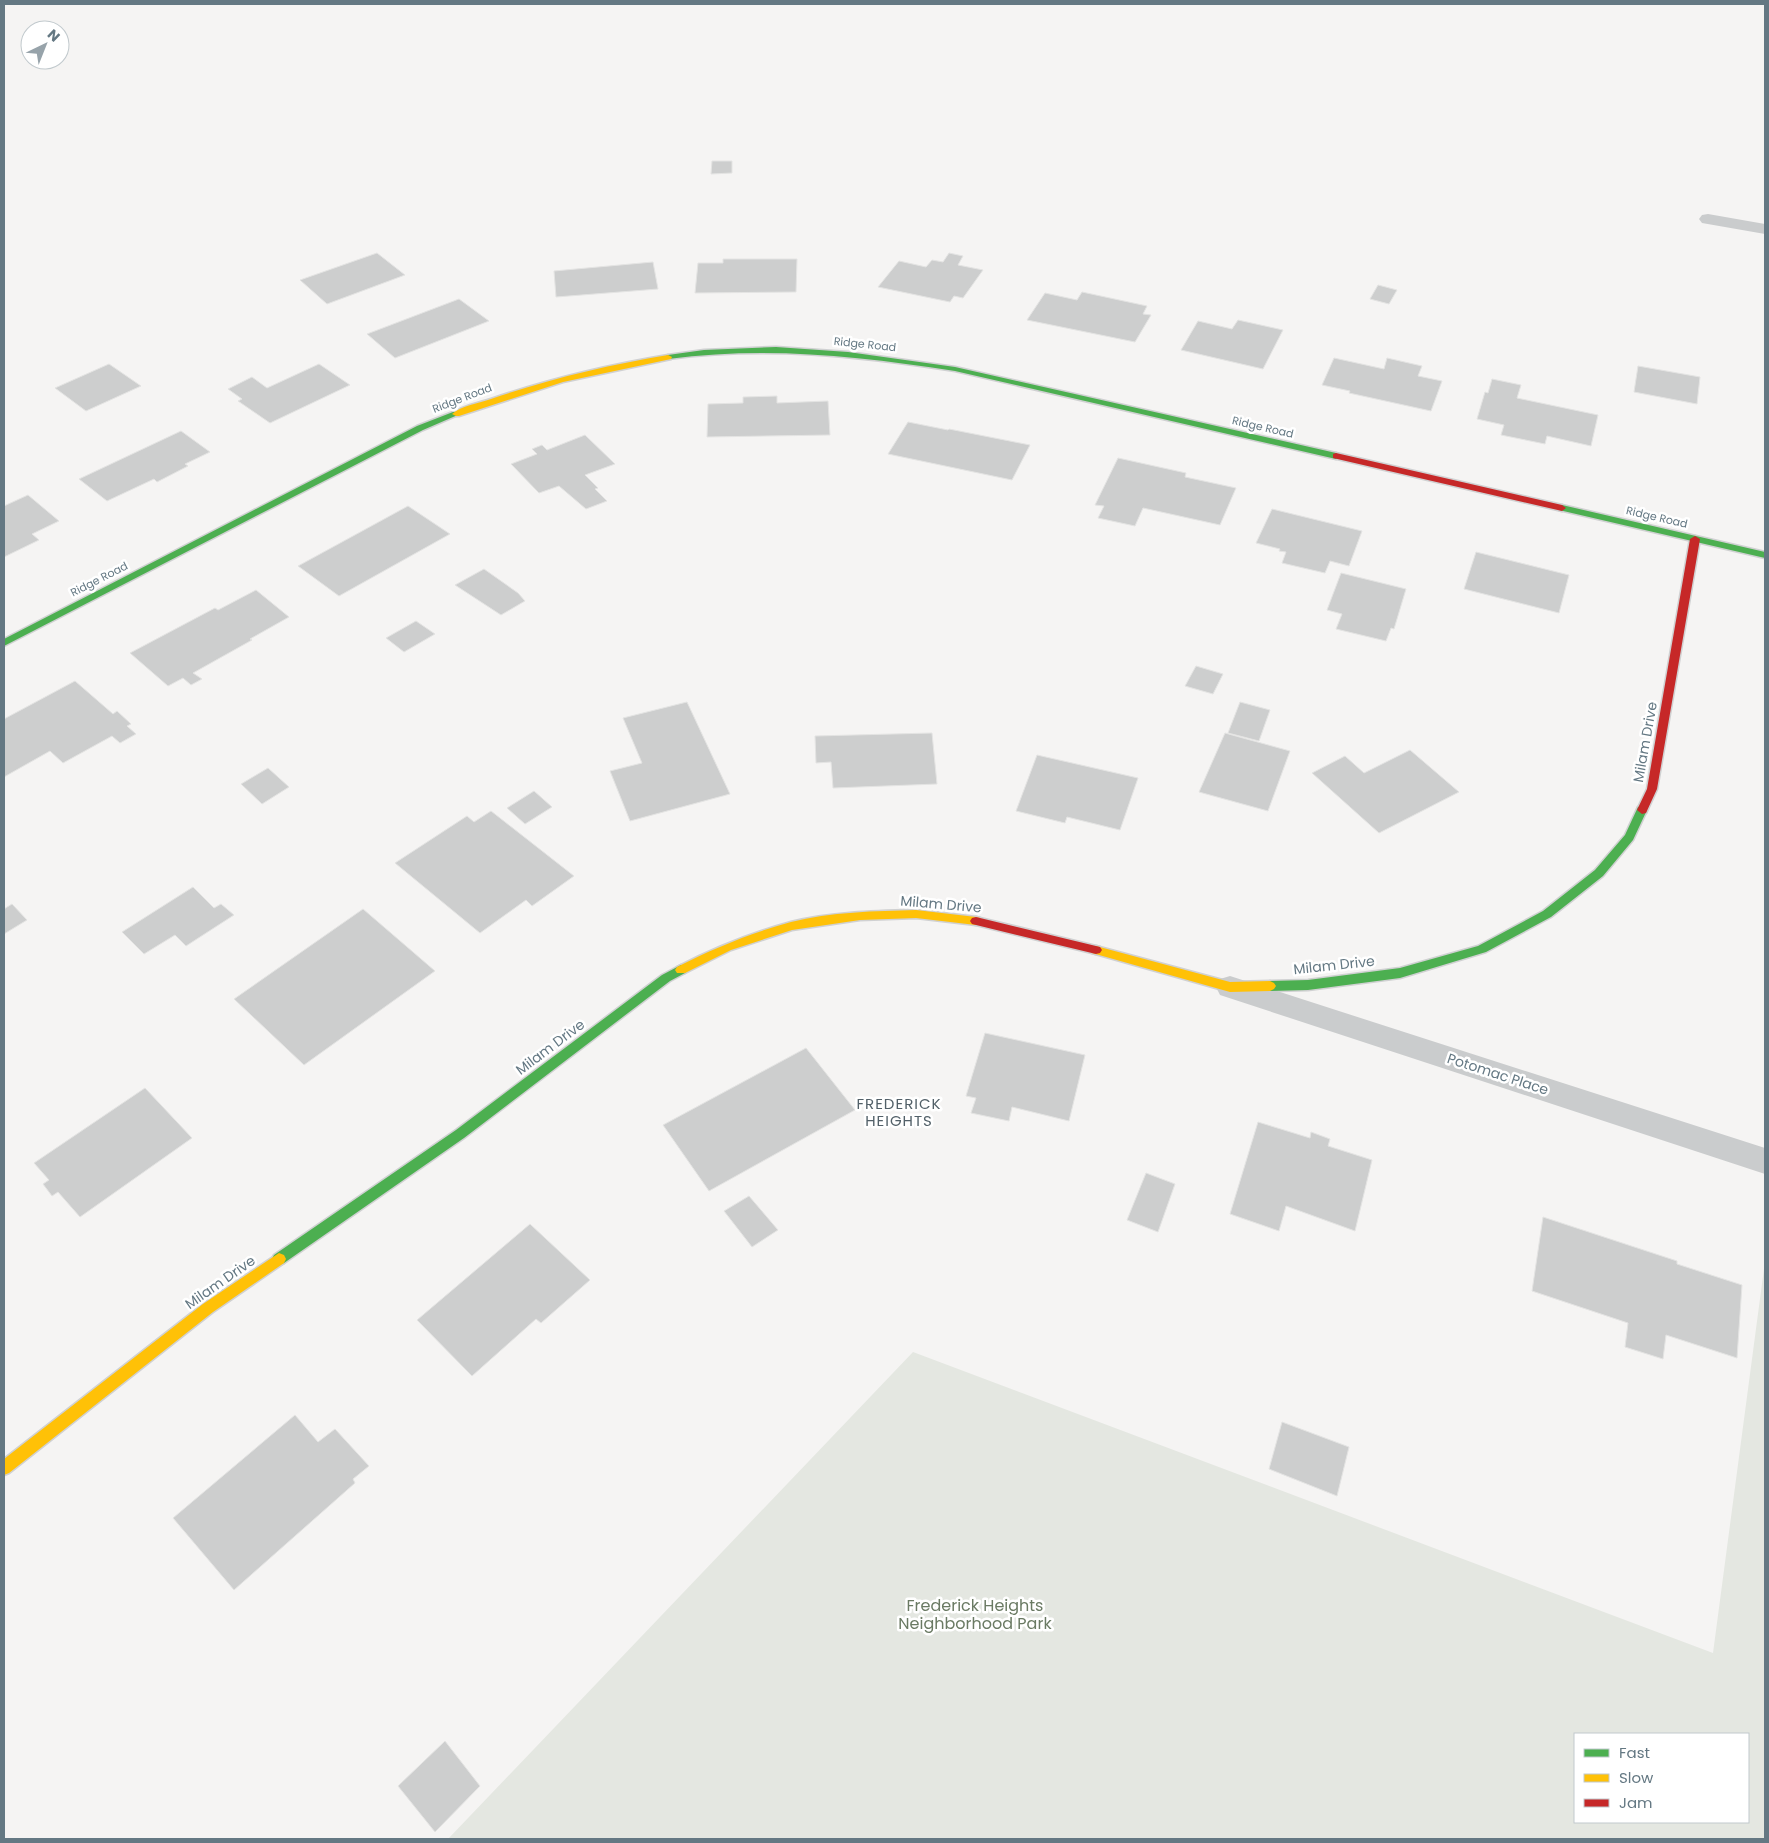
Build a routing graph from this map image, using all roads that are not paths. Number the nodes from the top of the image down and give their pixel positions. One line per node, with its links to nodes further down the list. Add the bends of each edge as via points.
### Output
1 (1708, 219): 2 (street)
2 (1765, 229)
3 (1695, 539): 4 (street, Ridge Road); 5 (street, Ridge Road, via 955,369 882,357 733,349 620,364 552,380 469,408 420,428); 6 (street, Milam Drive, via 1652,789 1629,837 1599,872 1547,914 1482,949 1400,972 1308,985)
4 (1765, 555)
5 (4, 643)
6 (1230, 987): 7 (street, Potomac Place); 8 (street, Milam Drive, via 1146,962 984,922 916,914 860,916 792,926 727,947 666,978 460,1134 208,1308)
7 (1765, 1161)
8 (4, 1468)

